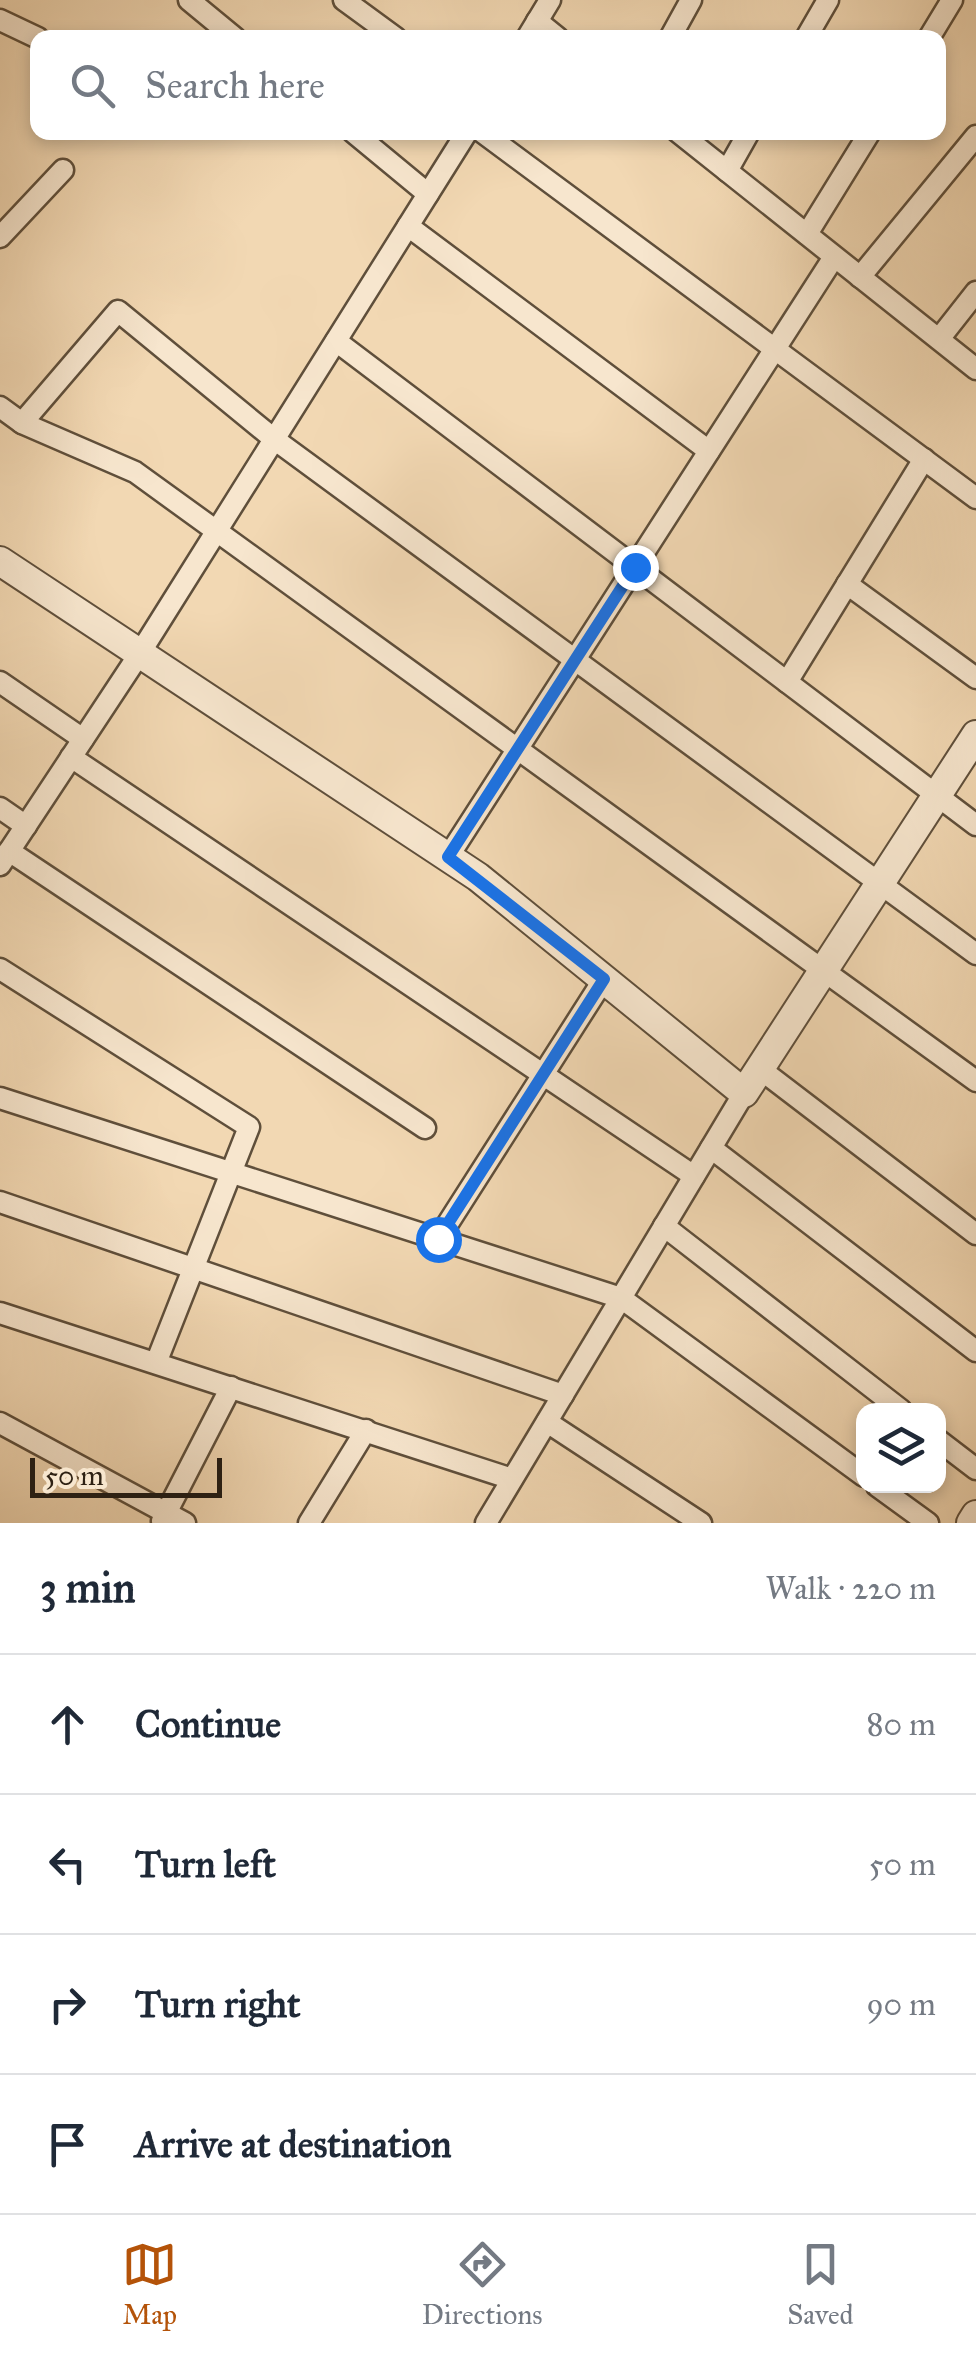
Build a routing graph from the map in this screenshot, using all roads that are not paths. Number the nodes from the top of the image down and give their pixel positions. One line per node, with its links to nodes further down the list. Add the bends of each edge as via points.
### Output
1 (189, 0): 9 (street)
2 (344, 0): 10 (street)
3 (550, 0): 8 (street)
4 (691, 0): 11 (street)
5 (828, 0): 12 (street)
6 (952, 0): 13 (street)
7 (0, 20): 14 (street)
8 (532, 29)
9 (226, 30)
10 (385, 30)
11 (674, 30)
12 (811, 30)
13 (934, 30)
14 (30, 34)
15 (976, 136): 29 (street)
16 (362, 140): 24 (street)
17 (462, 140): 24 (street)
18 (493, 140): 33 (street)
19 (688, 140): 23 (street)
20 (745, 140): 23 (street)
21 (865, 140): 26 (street)
22 (63, 170): 27 (street)
23 (726, 171): 26 (street)
24 (428, 194): 25 (street)
25 (408, 226): 32 (street); 38 (street)
26 (807, 234): 28 (street)
27 (0, 237)
28 (834, 256): 29 (street); 33 (street)
29 (860, 277): 31 (street)
30 (976, 292): 31 (street)
31 (938, 340): 34 (street)
32 (336, 341): 37 (street); 43 (street)
33 (774, 349): 38 (street); 39 (street)
34 (976, 369)
35 (0, 408): 36 (street)
36 (22, 422): 37 (street, via 118,311); 41 (street, via 135,472)
37 (274, 439): 41 (street); 46 (street)
38 (709, 450): 43 (street)
39 (924, 459): 40 (street); 44 (street)
40 (976, 498)
41 (217, 531): 45 (street); 52 (street)
42 (0, 561): 45 (street)
43 (635, 567): 46 (street); 49 (street)
44 (847, 584): 47 (street); 49 (street)
45 (140, 652): 51 (street); 58 (street)
46 (575, 659): 52 (street); 60 (street)
47 (976, 678)
48 (0, 682): 51 (street)
49 (787, 682): 54 (street)
50 (976, 736): 54 (street)
51 (84, 738): 53 (street)
52 (518, 748): 58 (street); 63 (street)
53 (71, 757): 57 (street); 65 (street)
54 (937, 796): 56 (street); 60 (street)
55 (0, 808): 57 (street)
56 (976, 825)
57 (26, 826): 59 (street)
58 (448, 857): 64 (street)
59 (5, 858): 69 (street)
60 (880, 884): 61 (street); 63 (street)
61 (976, 954)
62 (0, 968): 71 (street, via 248,1125)
63 (824, 970): 66 (street); 67 (street)
64 (604, 979): 65 (street); 66 (street)
65 (542, 1074): 72 (street); 76 (street)
66 (752, 1081): 70 (street); 75 (street)
67 (976, 1081)
68 (0, 1098): 71 (street)
69 (425, 1128)
70 (711, 1148): 72 (street); 80 (street)
71 (228, 1172): 76 (street); 77 (street)
72 (694, 1176): 74 (street)
73 (0, 1202): 77 (street)
74 (664, 1226): 78 (street); 84 (street)
75 (976, 1234)
76 (438, 1239): 78 (street)
77 (192, 1267): 81 (street); 83 (street)
78 (621, 1298): 83 (street); 90 (street)
79 (0, 1313): 81 (street)
80 (976, 1352)
81 (156, 1363): 82 (street)
82 (231, 1387): 87 (street); 94 (street)
83 (563, 1395): 86 (street)
84 (892, 1403)
85 (0, 1422): 94 (street)
86 (546, 1422): 91 (street); 97 (street)
87 (366, 1430): 91 (street); 96 (street)
88 (946, 1446): 89 (street)
89 (976, 1469)
90 (856, 1470)
91 (512, 1479): 95 (street)
92 (887, 1493): 98 (street)
93 (976, 1515): 99 (street)
94 (171, 1520)
95 (495, 1520)
96 (310, 1523)
97 (701, 1523)
98 (928, 1523)
99 (971, 1523)

